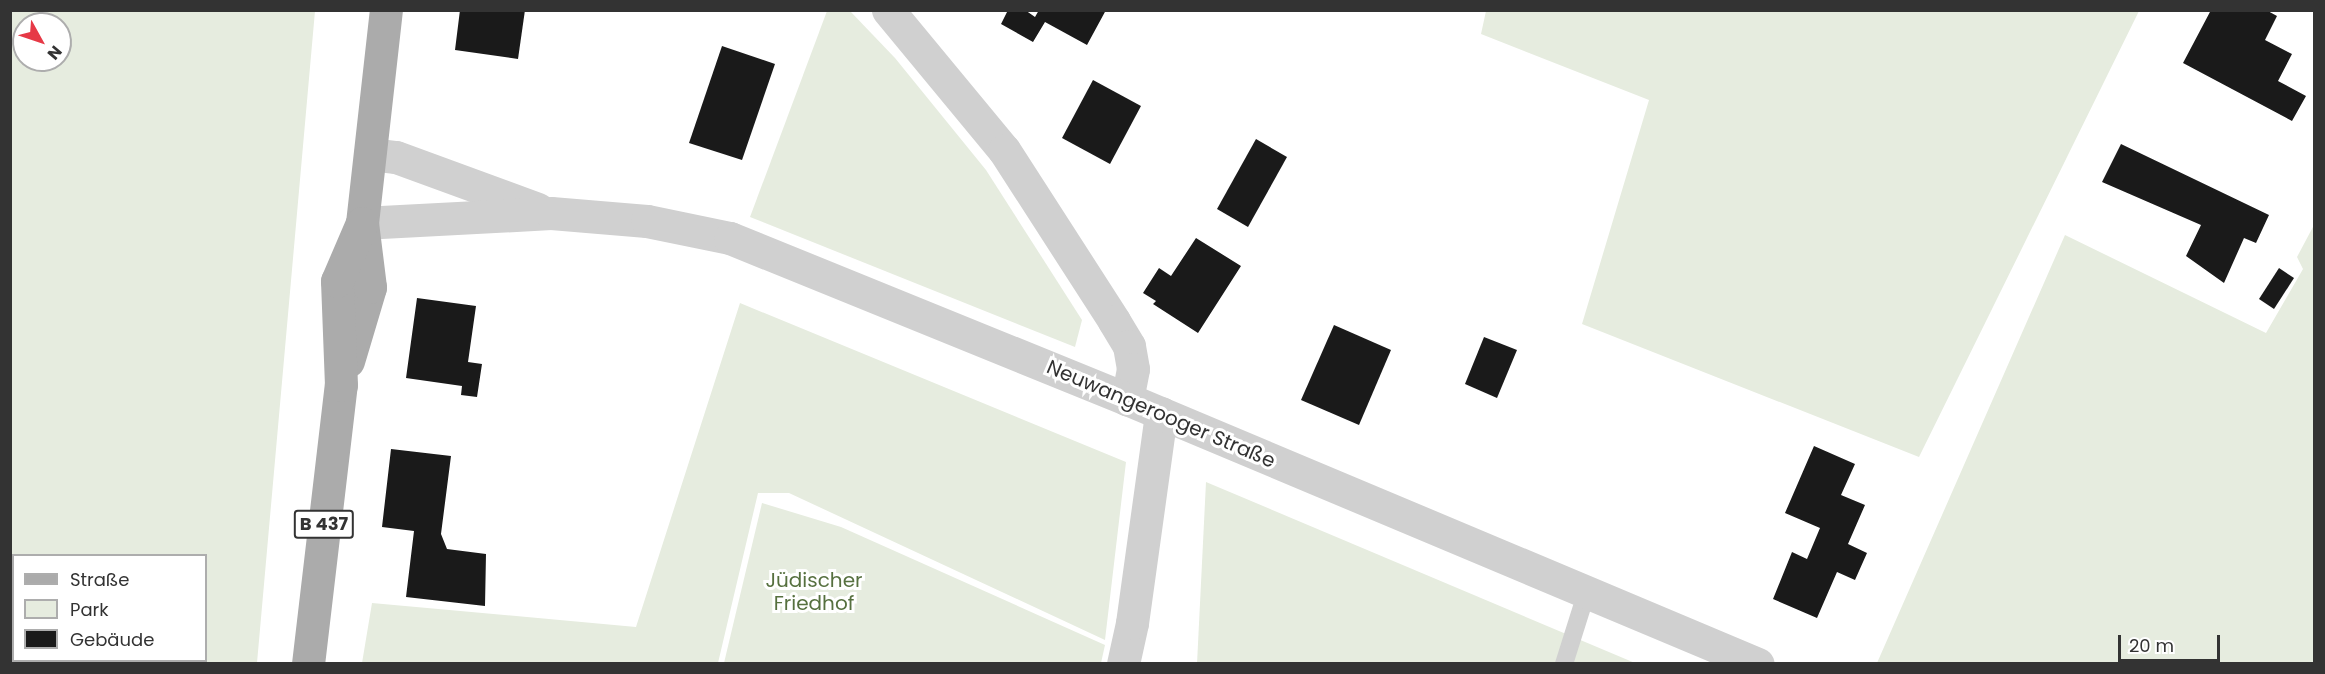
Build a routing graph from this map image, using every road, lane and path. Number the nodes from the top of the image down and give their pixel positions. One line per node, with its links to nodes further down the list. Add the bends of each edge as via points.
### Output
1 (386, 10): 3 (main road, B 437)
2 (888, 10): 6 (street, via 1004,150 1114,321 1129,346 1133,369)
3 (370, 154): 4 (street, Neuwangerooger Straße, via 396,157); 5 (main road, B 437)
4 (551, 213): 5 (street, Neuwangerooger Straße); 6 (street, Neuwangerooger Straße, via 646,221 730,238)
5 (362, 223): 9 (main road, B 437, via 337,281 341,386)
6 (1127, 399): 7 (street, Neuwangerooger Straße)
7 (1161, 413): 8 (street, Neuwangerooger Straße); 10 (street, via 1132,623)
8 (1587, 591): 11 (lane); 12 (street, Neuwangerooger Straße)
9 (308, 663)
10 (1122, 663)
11 (1564, 663)
12 (1758, 663)

